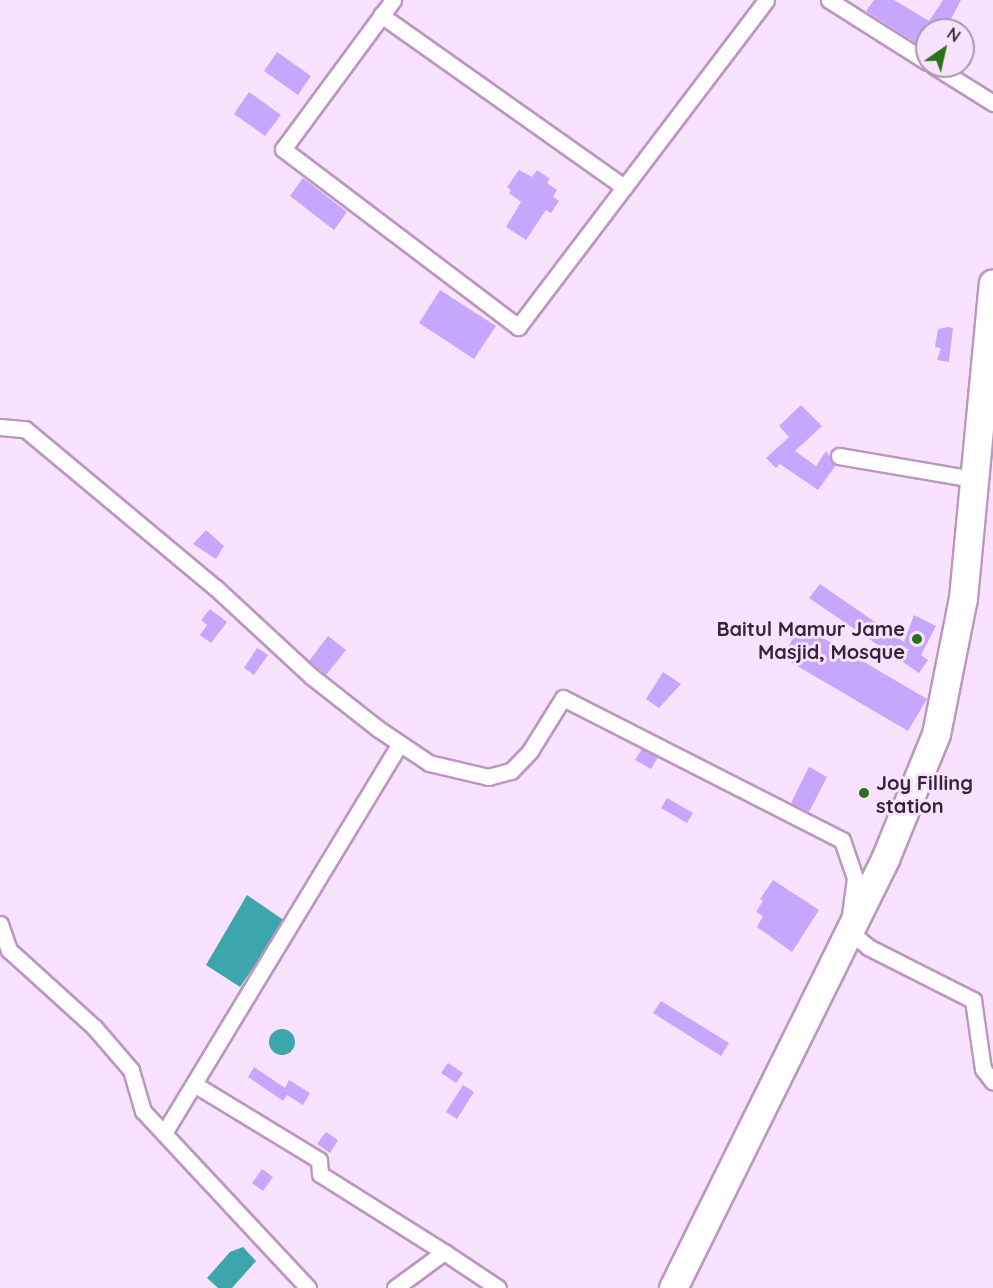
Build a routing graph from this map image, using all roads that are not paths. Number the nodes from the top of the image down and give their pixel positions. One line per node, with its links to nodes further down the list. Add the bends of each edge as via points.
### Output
1 (393, 0): 4 (street)
2 (766, 0): 8 (street)
3 (828, 0): 5 (street)
4 (381, 15): 8 (street); 8 (street, via 283,149 518,327)
5 (915, 54)
6 (953, 78): 7 (street)
7 (993, 103)
8 (624, 188)
9 (993, 283): 11 (highway)
10 (0, 427): 14 (street, via 25,429 207,581 311,676)
11 (986, 430): 13 (highway)
12 (839, 456): 13 (street)
13 (974, 479): 16 (highway, via 959,631 939,724 908,808)
14 (400, 744): 16 (street, via 450,771 500,776 522,761 563,698 842,840 855,878); 18 (street)
15 (0, 924): 19 (street, via 9,950 94,1028 131,1070 142,1111)
16 (848, 930): 17 (street, via 868,948 973,1000 983,1069); 24 (highway)
17 (993, 1082)
18 (194, 1084): 19 (street); 20 (street, via 319,1160 320,1174)
19 (164, 1133): 21 (street)
20 (444, 1252): 22 (street); 23 (street)
21 (308, 1288)
22 (395, 1288)
23 (498, 1288)
24 (673, 1288)

